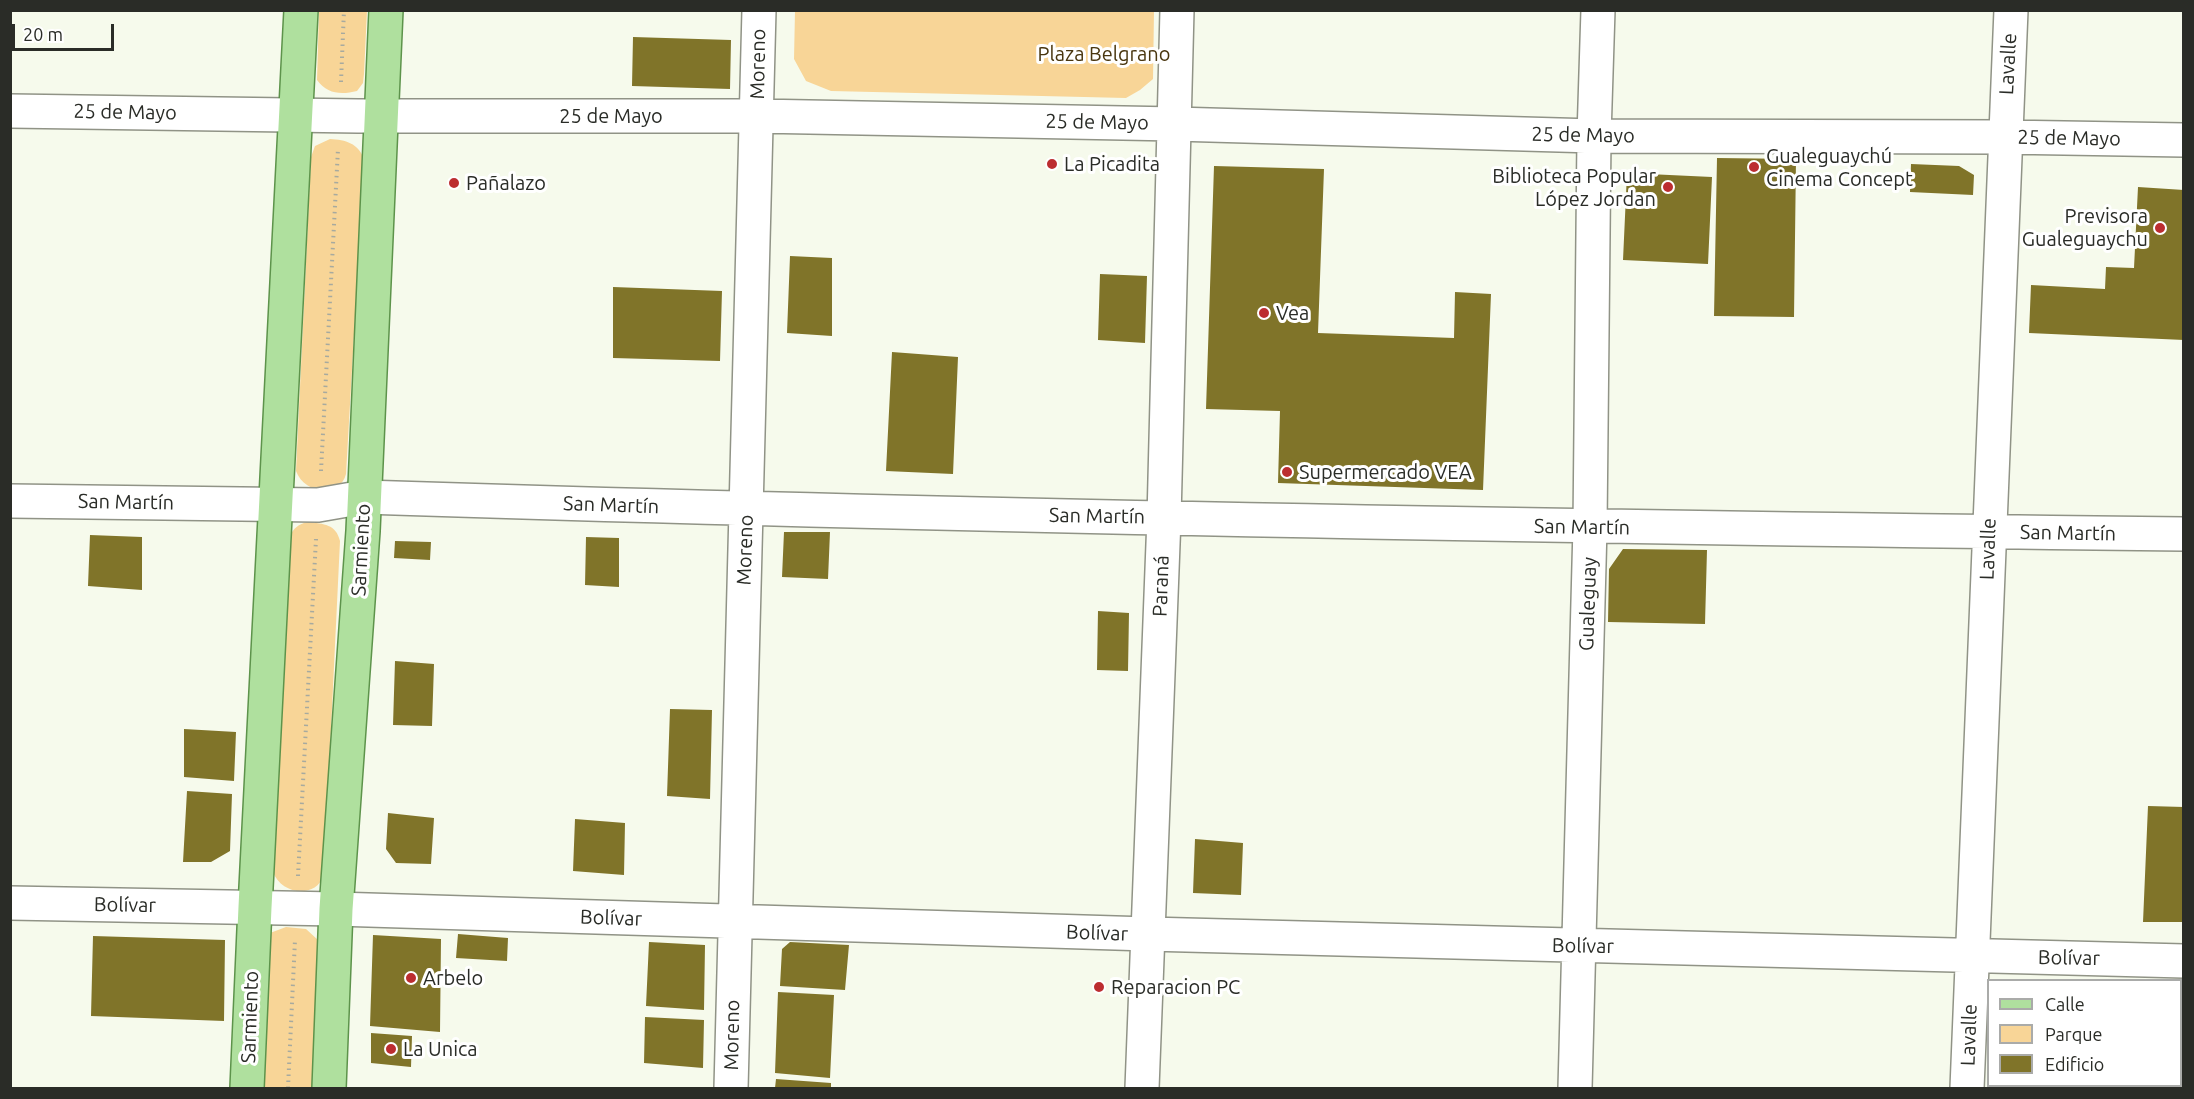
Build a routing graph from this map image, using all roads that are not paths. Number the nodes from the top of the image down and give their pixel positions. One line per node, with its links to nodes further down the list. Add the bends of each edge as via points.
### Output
1 (302, 10): 8 (main road, Sarmiento)
2 (386, 10): 9 (main road, Sarmiento)
3 (759, 10): 10 (street, Moreno)
4 (1177, 10): 11 (street, Paraná)
5 (1598, 10): 12 (street, Gualeguay)
6 (2011, 10): 13 (street, Lavalle)
7 (10, 111): 8 (street, 25 de Mayo)
8 (296, 115): 9 (street, 25 de Mayo); 17 (main road, Sarmiento)
9 (381, 116): 10 (street, 25 de Mayo); 15 (main road, Sarmiento)
10 (757, 116): 11 (street, 25 de Mayo); 18 (street, Moreno)
11 (1175, 124): 12 (street, 25 de Mayo); 19 (street, Paraná)
12 (1594, 136): 13 (street, 25 de Mayo); 20 (street, Gualeguay)
13 (2004, 137): 14 (street, 25 de Mayo); 21 (street, Lavalle)
14 (2184, 140)
15 (364, 497): 17 (street, San Martín, via 318,506); 18 (street, San Martín); 25 (main road, Sarmiento)
16 (10, 501): 17 (street, San Martín)
17 (277, 504): 24 (main road, Sarmiento)
18 (746, 510): 19 (street, San Martín); 26 (street, Moreno)
19 (1164, 518): 20 (street, San Martín); 27 (street, Paraná)
20 (1590, 527): 21 (street, San Martín); 28 (street, Gualeguay)
21 (1989, 532): 22 (street, San Martín); 29 (street, Lavalle)
22 (2184, 534)
23 (10, 903): 24 (street, Bolívar)
24 (255, 908): 25 (street, Bolívar); 31 (main road, Sarmiento)
25 (336, 909): 26 (street, Bolívar); 32 (main road, Sarmiento)
26 (735, 922): 27 (street, Bolívar); 33 (street, Moreno)
27 (1148, 934): 28 (street, Bolívar); 34 (street, Paraná)
28 (1579, 946): 29 (street, Bolívar); 35 (street, Gualeguay)
29 (1972, 956): 30 (street, Bolívar); 36 (street, Lavalle)
30 (2184, 961)
31 (247, 1089)
32 (329, 1089)
33 (731, 1089)
34 (1142, 1089)
35 (1575, 1089)
36 (1967, 1089)

